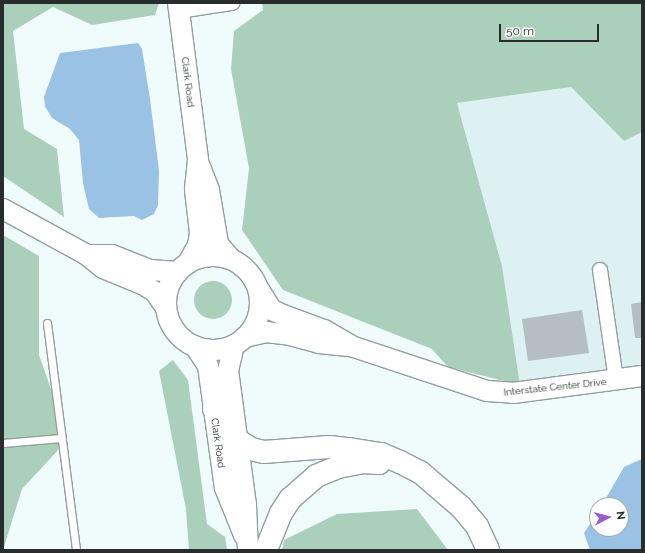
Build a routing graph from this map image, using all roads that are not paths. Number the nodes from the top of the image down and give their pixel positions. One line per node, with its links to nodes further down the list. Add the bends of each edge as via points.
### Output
1 (232, 3): 2 (street)
2 (178, 7): 3 (street, Clark Road)
3 (198, 160): 6 (street, Clark Road, via 209,190 218,244); 7 (street, Clark Road, via 195,190 200,233 198,245)
4 (3, 209): 5 (street)
5 (87, 255): 7 (street, via 112,255 150,270); 10 (street, via 103,268 155,292)
6 (231, 259): 7 (street, via 201,257); 9 (street, via 252,276)
7 (183, 267): 10 (street, via 169,288)
8 (600, 270): 16 (street)
9 (258, 288): 12 (street, via 258,314); 14 (street, Interstate Center Drive, via 272,310 324,330)
10 (166, 308): 13 (street, via 175,331)
11 (47, 323): 18 (lane)
12 (240, 341): 13 (street, via 214,350); 14 (street, Interstate Center Drive, via 266,332); 19 (street, Clark Road, via 228,370)
13 (194, 346): 17 (street, Clark Road, via 208,366)
14 (354, 347): 16 (street, Interstate Center Drive, via 499,393)
15 (642, 376): 16 (street, Interstate Center Drive)
16 (616, 380)
17 (214, 409): 19 (highway, via 225,429); 22 (street, Clark Road, via 225,488)
18 (61, 438): 20 (lane); 23 (lane)
19 (238, 442): 21 (highway, via 264,452 329,447 381,454); 22 (street, Clark Road, via 246,505)
20 (3, 443)
21 (420, 472): 24 (highway, via 363,462 338,466 316,476 290,499 281,512); 25 (highway, via 462,507 477,526)
22 (247, 545)
23 (76, 550)
24 (266, 550)
25 (488, 550)

